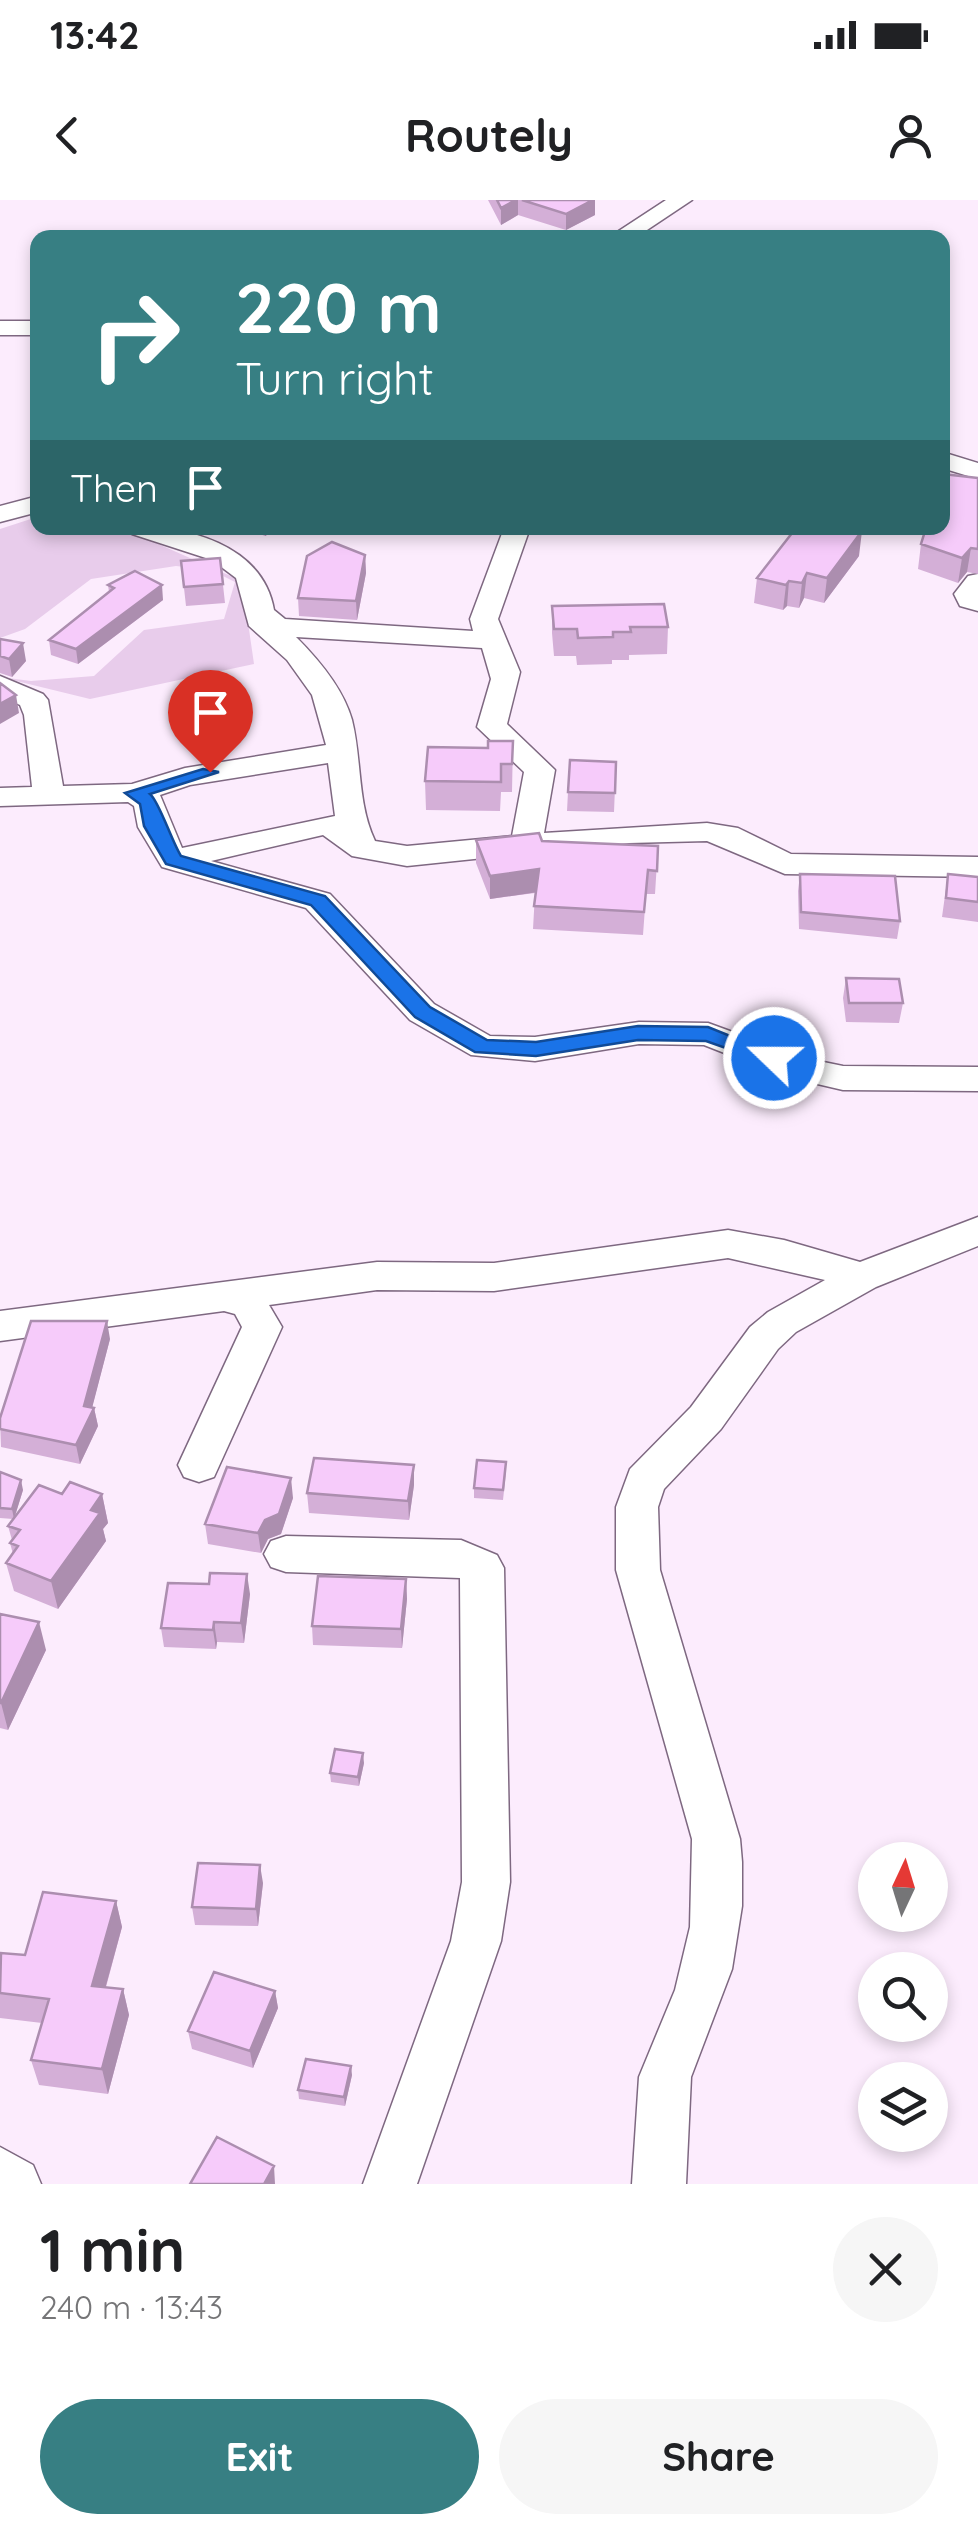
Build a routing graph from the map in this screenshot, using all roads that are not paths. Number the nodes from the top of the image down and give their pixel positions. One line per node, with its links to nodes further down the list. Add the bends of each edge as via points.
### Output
1 (681, 200): 2 (street)
2 (632, 230)
3 (0, 328): 4 (street)
4 (30, 328)
5 (950, 462): 6 (street)
6 (978, 471)
7 (30, 506): 8 (street)
8 (0, 514)
9 (160, 535): 16 (street, via 237,563 254,584 263,626 296,648 337,718)
10 (515, 535): 14 (street, via 484,619)
11 (239, 557): 14 (street, via 264,581 273,626)
12 (978, 582): 13 (street, via 968,594)
13 (978, 603)
14 (489, 640): 20 (street, via 507,677 492,727 540,770)
15 (0, 686): 17 (street, via 33,700)
16 (339, 752): 18 (street, via 185,777); 21 (street, via 344,803)
17 (48, 793): 18 (street); 19 (street)
18 (134, 793): 22 (street, via 149,802)
19 (0, 797)
20 (526, 843): 21 (street, via 408,856); 23 (street, via 707,832 728,835 784,864)
21 (364, 849): 22 (street, via 330,824)
22 (173, 860): 24 (street, via 318,901 422,1012 483,1047 536,1049 638,1033 708,1034 842,1078)
23 (978, 867)
24 (978, 1079)
25 (978, 1231): 26 (street)
26 (862, 1277): 27 (street, via 728,1244 494,1278 378,1276); 34 (street, via 764,1338 706,1418 646,1482 637,1507 638,1570 716,1838 720,1878 716,1942 666,2072)
27 (222, 1295): 28 (street); 29 (street, via 249,1304 262,1327)
28 (0, 1326)
29 (199, 1464)
30 (286, 1554): 33 (street, via 461,1558 482,1568 482,1912)
31 (0, 2174): 32 (street)
32 (14, 2184)
33 (390, 2184)
34 (659, 2184)

